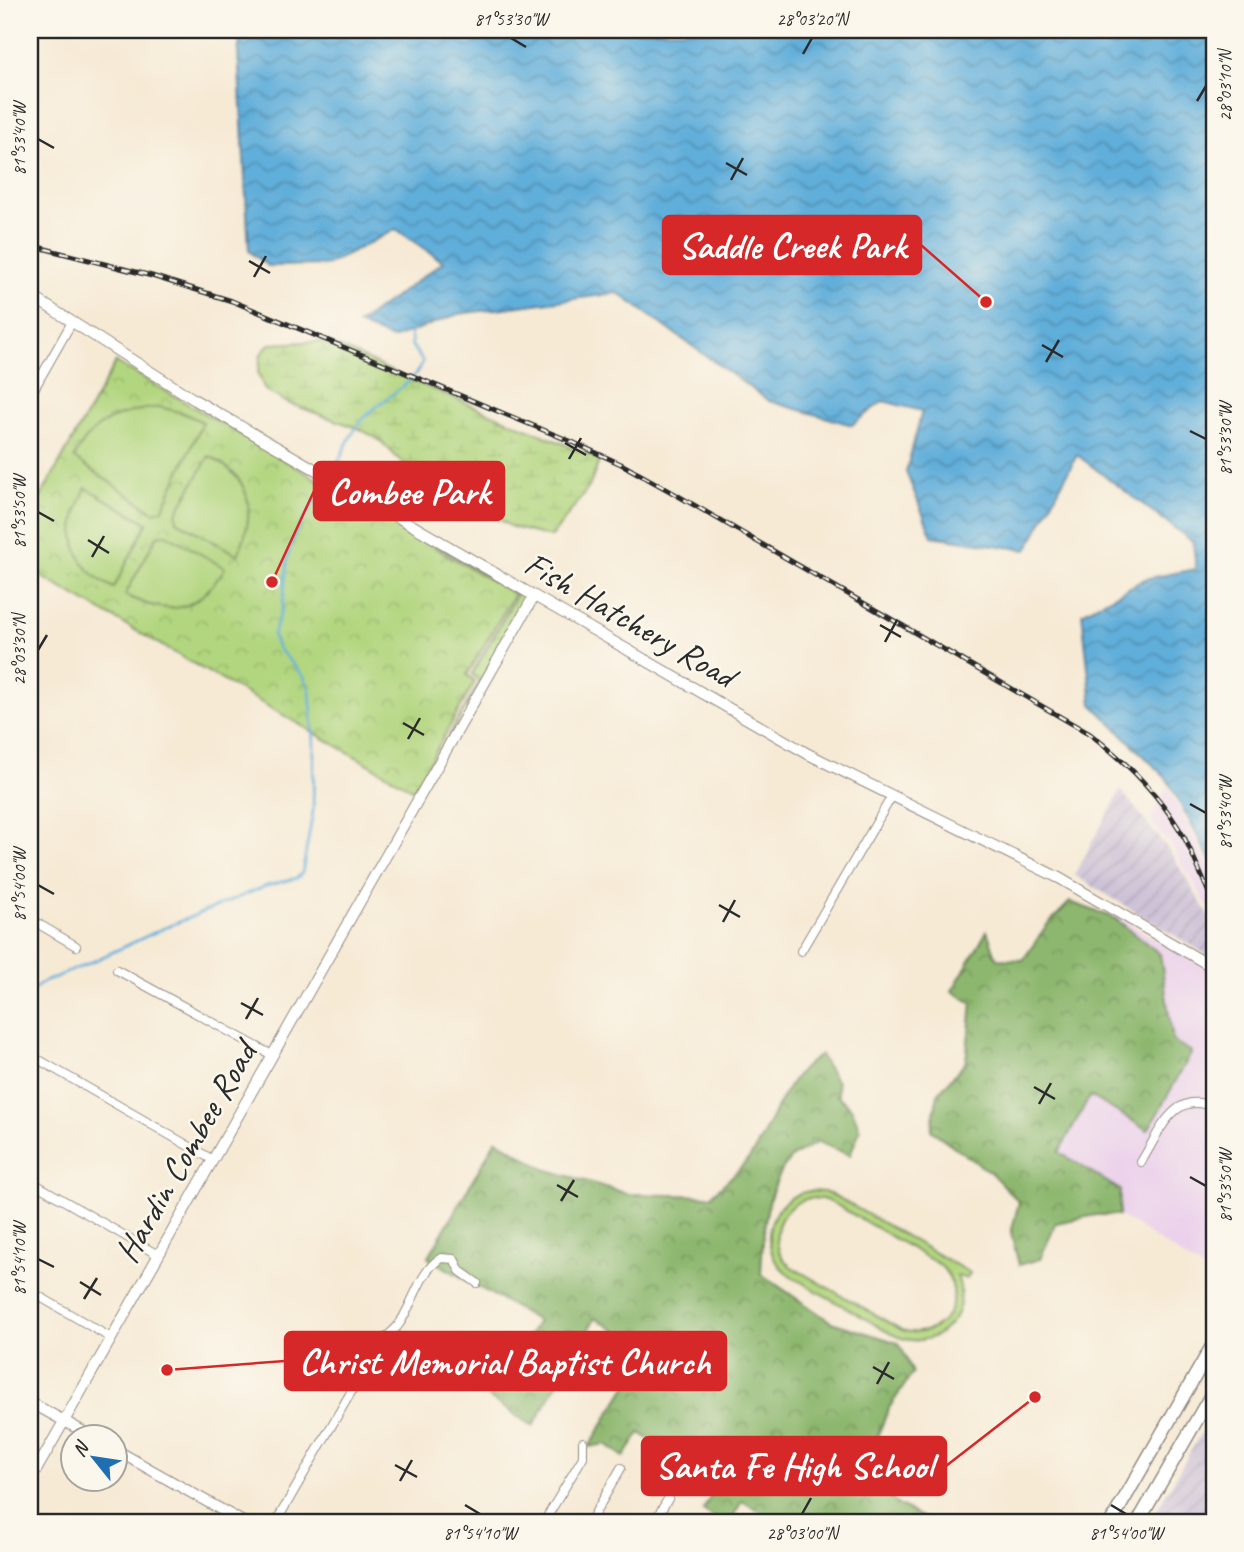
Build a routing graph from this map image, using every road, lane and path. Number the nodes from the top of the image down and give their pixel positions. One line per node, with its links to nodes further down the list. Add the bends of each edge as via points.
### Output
1 (30, 295): 2 (street, Fish Hatchery Road)
2 (72, 322): 3 (street); 4 (street, Fish Hatchery Road, via 195,400)
3 (30, 396)
4 (534, 596): 5 (street, Fish Hatchery Road, via 808,754); 11 (street, Hardin Combee Road)
5 (892, 796): 8 (street); 9 (street, Fish Hatchery Road, via 1059,878)
6 (30, 919): 7 (street)
7 (76, 946)
8 (801, 951)
9 (1214, 968)
10 (117, 970): 11 (street)
11 (272, 1055): 14 (street, Hardin Combee Road)
12 (41, 1061): 14 (street)
13 (1214, 1108): 15 (street, via 1204,1102 1181,1104)
14 (212, 1160): 17 (street, Hardin Combee Road)
15 (1141, 1162)
16 (30, 1181): 17 (street)
17 (158, 1255): 20 (street, Hardin Combee Road)
18 (477, 1283): 32 (street, via 460,1271 454,1259 436,1261 397,1327 377,1347)
19 (30, 1291): 20 (street)
20 (111, 1338): 24 (street, Hardin Combee Road)
21 (1214, 1343): 36 (main road)
22 (1214, 1390): 30 (main road)
23 (30, 1402): 24 (street)
24 (64, 1421): 28 (street, Hardin Combee Road)
25 (583, 1442): 33 (street, via 583,1457)
26 (130, 1458): 31 (street)
27 (621, 1468): 34 (street)
28 (30, 1481)
29 (667, 1499): 35 (street)
30 (1138, 1520)
31 (243, 1522)
32 (276, 1522)
33 (544, 1522)
34 (590, 1522)
35 (654, 1522)
36 (1111, 1522)

